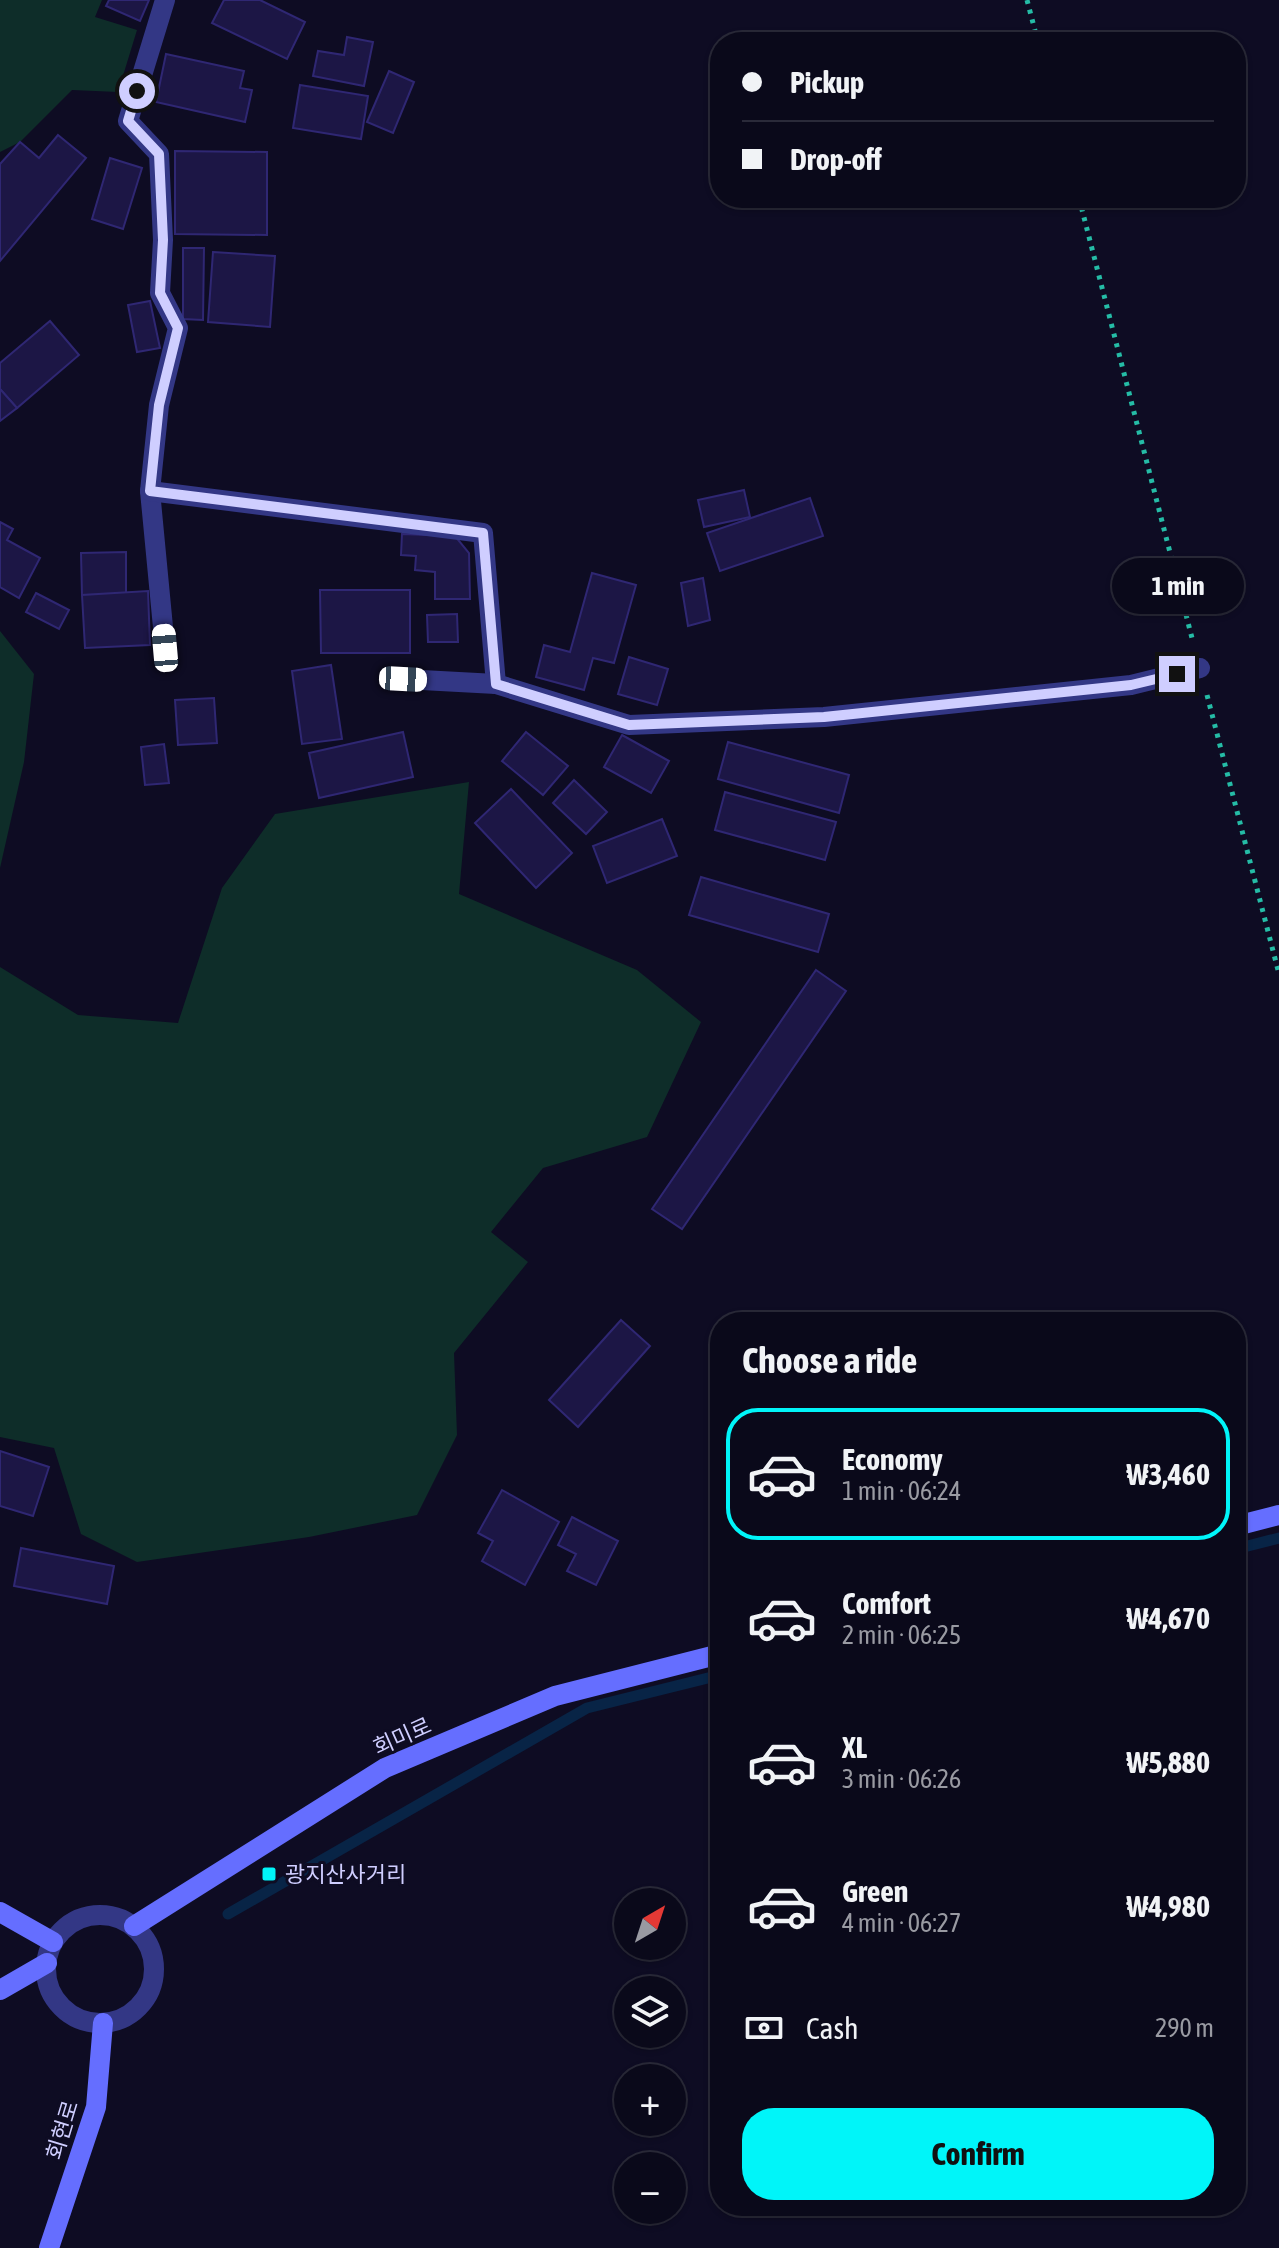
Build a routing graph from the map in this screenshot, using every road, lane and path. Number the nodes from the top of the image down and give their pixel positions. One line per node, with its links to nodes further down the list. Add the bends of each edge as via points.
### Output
1 (165, 0): 5 (street, via 128,121 159,154 160,293 178,328 159,405)
2 (1027, 0): 3 (path)
3 (1035, 32)
4 (1082, 208): 7 (path)
5 (150, 491): 6 (street); 9 (street, via 483,533)
6 (165, 648)
7 (1200, 668): 9 (street, via 1131,685 824,717 629,725); 10 (path)
8 (403, 679): 9 (street)
9 (496, 684)
10 (1279, 974)
11 (1279, 1515): 12 (street)
12 (1246, 1523)
13 (710, 1657): 15 (street, 회미로, via 555,1696 385,1768)
14 (0, 1912): 16 (street)
15 (134, 1926): 16 (street, via 119,1917 85,1916); 19 (street, via 153,1954 152,1989 131,2015)
16 (53, 1942): 17 (street)
17 (47, 1963): 18 (street); 19 (street, via 50,1992 61,2008 76,2018)
18 (0, 1990)
19 (103, 2023): 20 (street, 회현로, via 96,2107)
20 (49, 2248)

